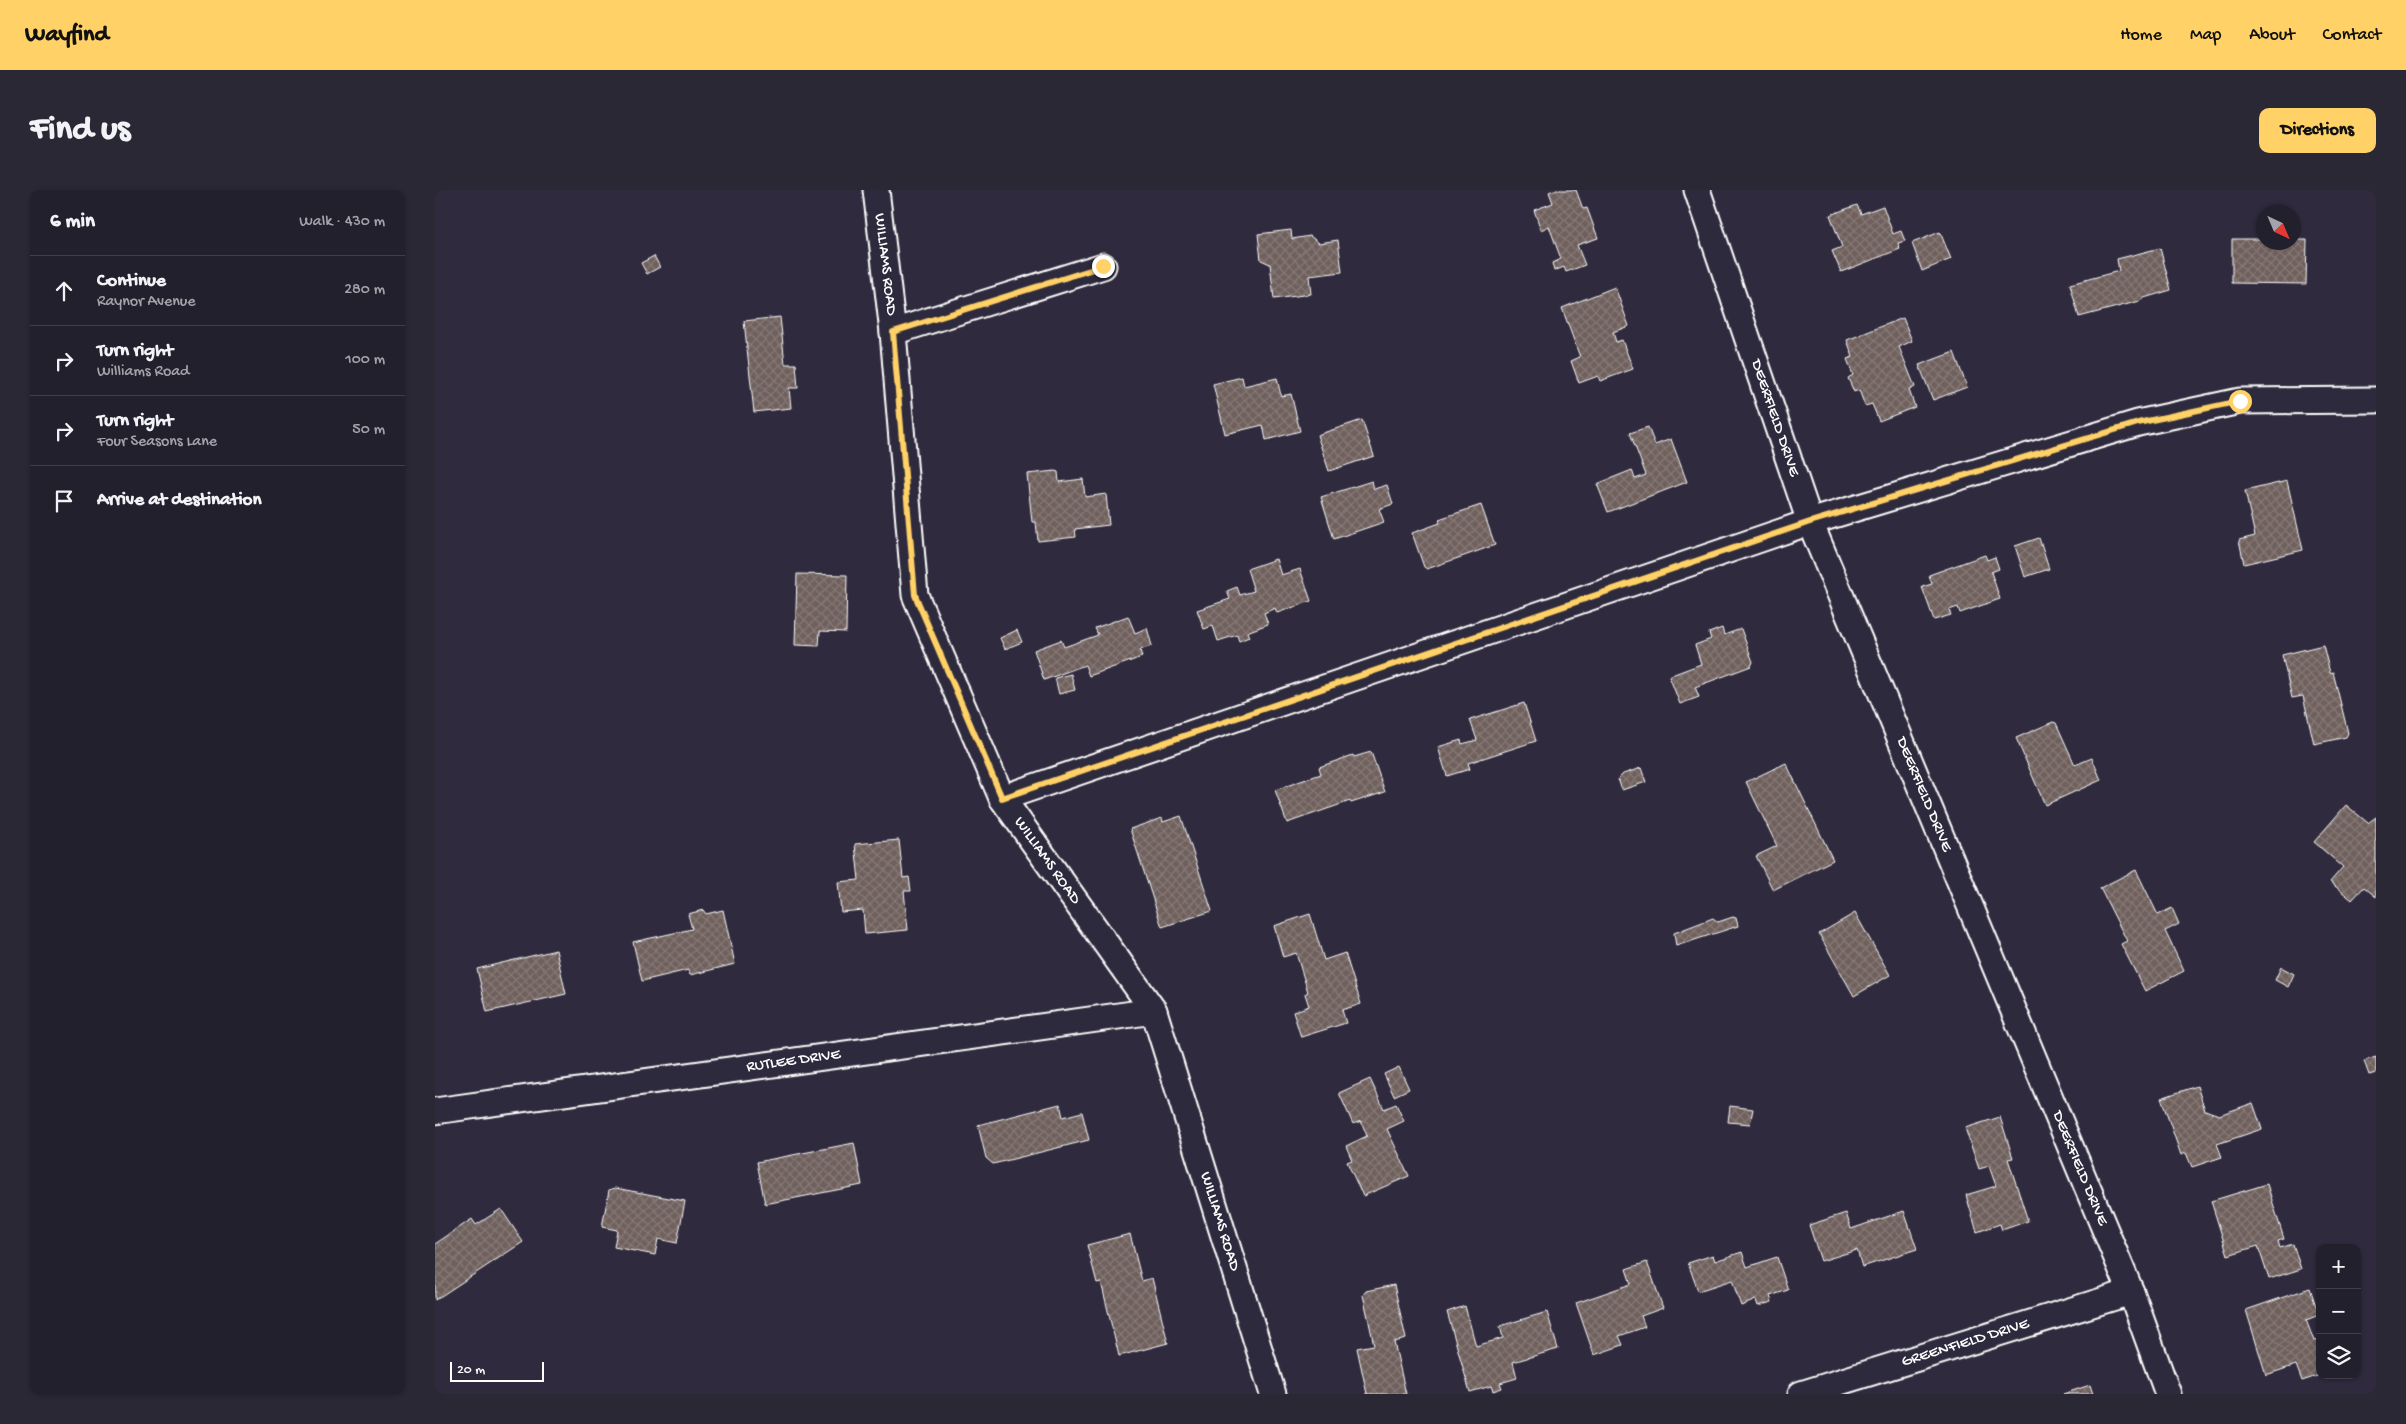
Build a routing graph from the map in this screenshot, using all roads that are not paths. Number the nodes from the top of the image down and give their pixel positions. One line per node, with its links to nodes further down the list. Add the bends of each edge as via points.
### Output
1 (876, 190): 4 (street, WILLIAMS ROAD)
2 (1697, 190): 6 (street, DEERFIELD DRIVE)
3 (1103, 266): 4 (street)
4 (893, 332): 7 (street, WILLIAMS ROAD, via 915,595)
5 (2376, 400): 6 (street, via 2240,401 2138,423)
6 (1810, 522): 7 (street); 10 (street, DEERFIELD DRIVE)
7 (1002, 798): 8 (street, WILLIAMS ROAD)
8 (1154, 1011): 9 (street, RUTLEE DRIVE); 11 (street, WILLIAMS ROAD)
9 (435, 1112)
10 (2131, 1292): 12 (street, GREENFIELD DRIVE); 13 (street, DEERFIELD DRIVE)
11 (1273, 1394)
12 (1801, 1394)
13 (2168, 1394)

